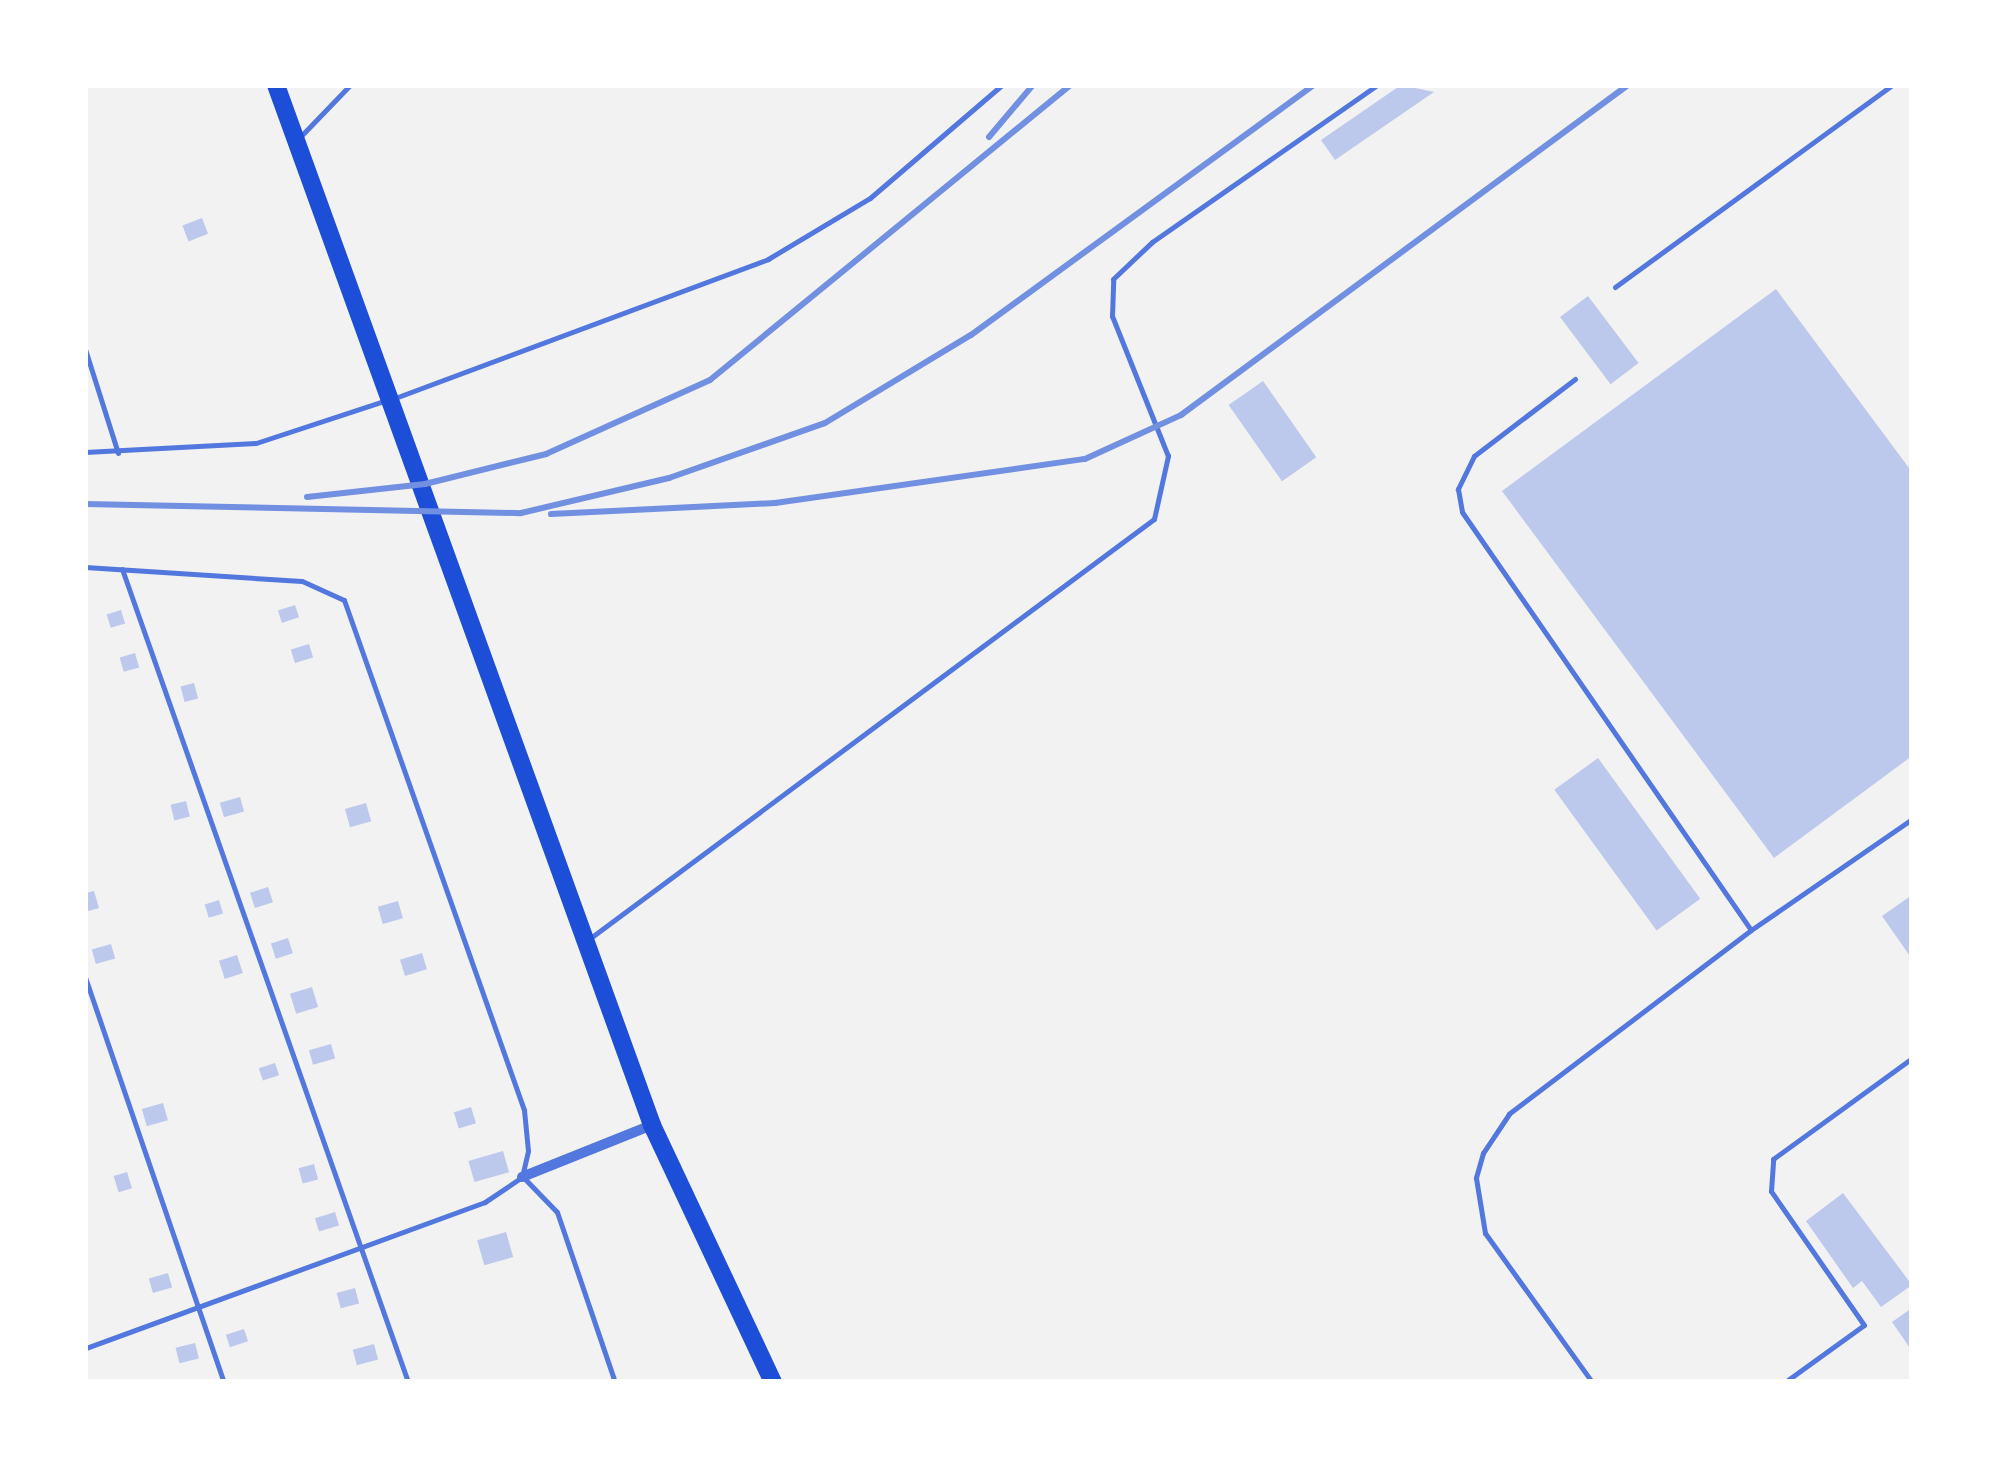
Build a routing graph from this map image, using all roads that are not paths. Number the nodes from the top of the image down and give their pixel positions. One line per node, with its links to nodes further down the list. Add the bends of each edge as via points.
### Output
1 (276, 85): 6 (main road)
2 (350, 85): 6 (lane)
3 (1002, 85): 10 (lane, via 870,198 768,259)
4 (1376, 85): 17 (lane, via 1152,242 1113,279 1112,316 1168,456 1154,519)
5 (1892, 85): 7 (lane)
6 (294, 143): 10 (main road)
7 (1614, 287)
8 (85, 349): 12 (lane)
9 (1575, 379): 16 (lane, via 1474,456 1458,489 1462,512)
10 (390, 400): 12 (lane, via 256,443); 17 (main road)
11 (85, 452): 12 (lane)
12 (118, 453)
13 (85, 567): 14 (lane)
14 (122, 569): 21 (lane, via 302,580 344,600 524,1110); 22 (lane)
15 (1912, 819): 16 (lane)
16 (1750, 930): 29 (lane, via 1509,1114 1483,1153 1476,1178 1485,1233)
17 (584, 942): 20 (main road)
18 (85, 977): 23 (lane)
19 (1912, 1058): 30 (lane, via 1774,1159 1771,1191 1864,1325)
20 (652, 1126): 21 (street); 25 (main road)
21 (522, 1177): 22 (lane, via 485,1202); 28 (lane, via 556,1212)
22 (363, 1251): 23 (lane); 27 (lane)
23 (199, 1308): 24 (lane); 26 (lane)
24 (85, 1348)
25 (767, 1377)
26 (224, 1382)
27 (408, 1382)
28 (615, 1382)
29 (1592, 1382)
30 (1785, 1382)
31 (1793, 1382): 32 (lane)
32 (1843, 1382)

